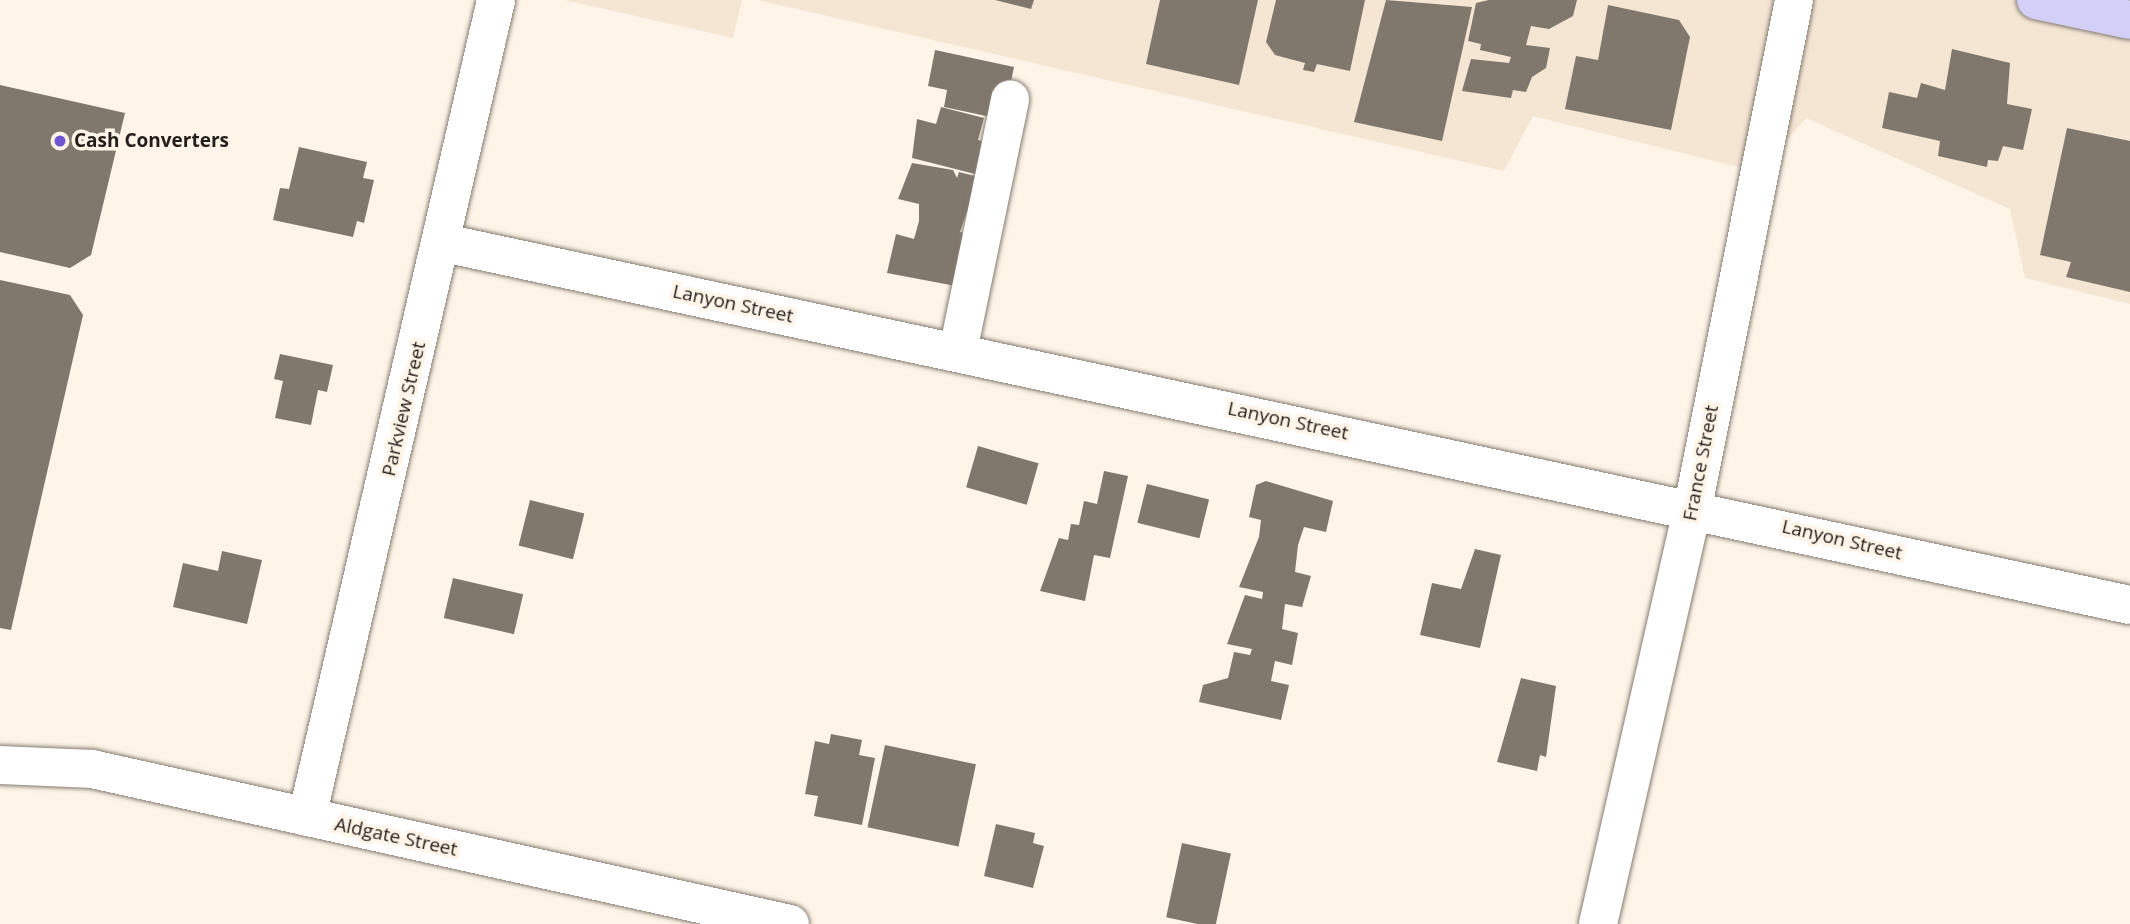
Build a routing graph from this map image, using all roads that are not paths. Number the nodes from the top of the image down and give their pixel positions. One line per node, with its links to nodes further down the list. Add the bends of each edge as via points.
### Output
1 (496, 0): 6 (street, Parkview Street)
2 (1794, 0): 8 (street, France Street)
3 (2036, 0): 4 (main road)
4 (2130, 20)
5 (1010, 99): 7 (street)
6 (444, 243): 7 (street, Lanyon Street); 11 (street, Parkview Street)
7 (958, 351): 8 (street, Lanyon Street)
8 (1693, 507): 9 (street, Lanyon Street); 13 (street, France Street)
9 (2130, 605)
10 (0, 765): 11 (street, Aldgate Street, via 92,769)
11 (307, 817): 12 (street, Aldgate Street)
12 (790, 924)
13 (1598, 924)

